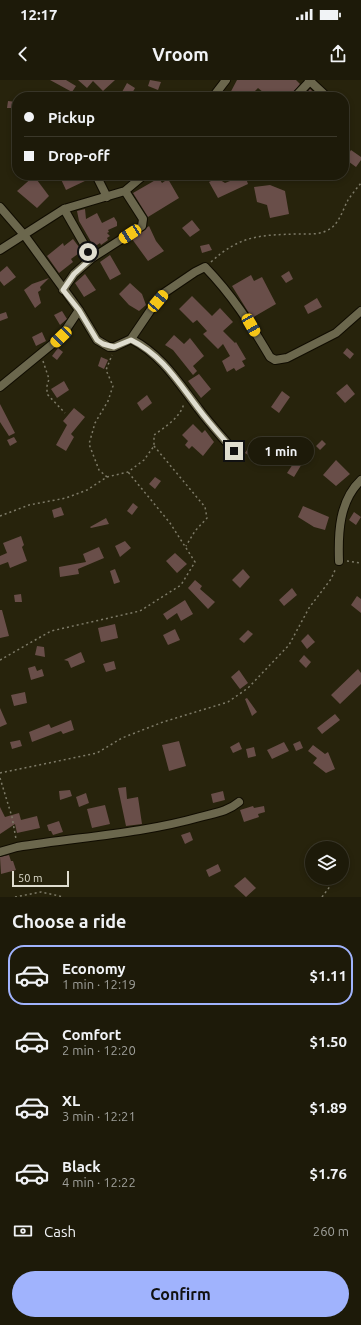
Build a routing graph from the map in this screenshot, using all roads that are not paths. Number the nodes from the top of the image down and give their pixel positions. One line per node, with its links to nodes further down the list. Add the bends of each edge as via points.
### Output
1 (226, 80): 3 (street)
2 (309, 80): 4 (street); 5 (street)
3 (217, 92)
4 (299, 92)
5 (322, 92)
6 (99, 180): 9 (street)
7 (138, 180): 8 (street)
8 (125, 190): 9 (street); 14 (street, via 143,219 142,226)
9 (108, 197): 11 (street)
10 (0, 207): 12 (street)
11 (64, 209): 12 (street); 14 (street)
12 (25, 236): 13 (street); 15 (street)
13 (0, 250)
14 (92, 258): 15 (street, via 74,274)
15 (63, 290): 16 (street)
16 (79, 310): 18 (street, via 97,340 103,344 114,347); 19 (street, via 61,337)
17 (361, 311): 18 (street, via 336,333 287,358 275,360 270,357 245,315 224,287 205,267 164,293)
18 (131, 340): 20 (street, via 141,344 164,364)
19 (0, 388)
20 (234, 451)
21 (361, 480): 22 (street, via 343,508 338,538)
22 (339, 561)
23 (238, 802): 24 (street, via 230,810 169,825 17,846)
24 (0, 852)

